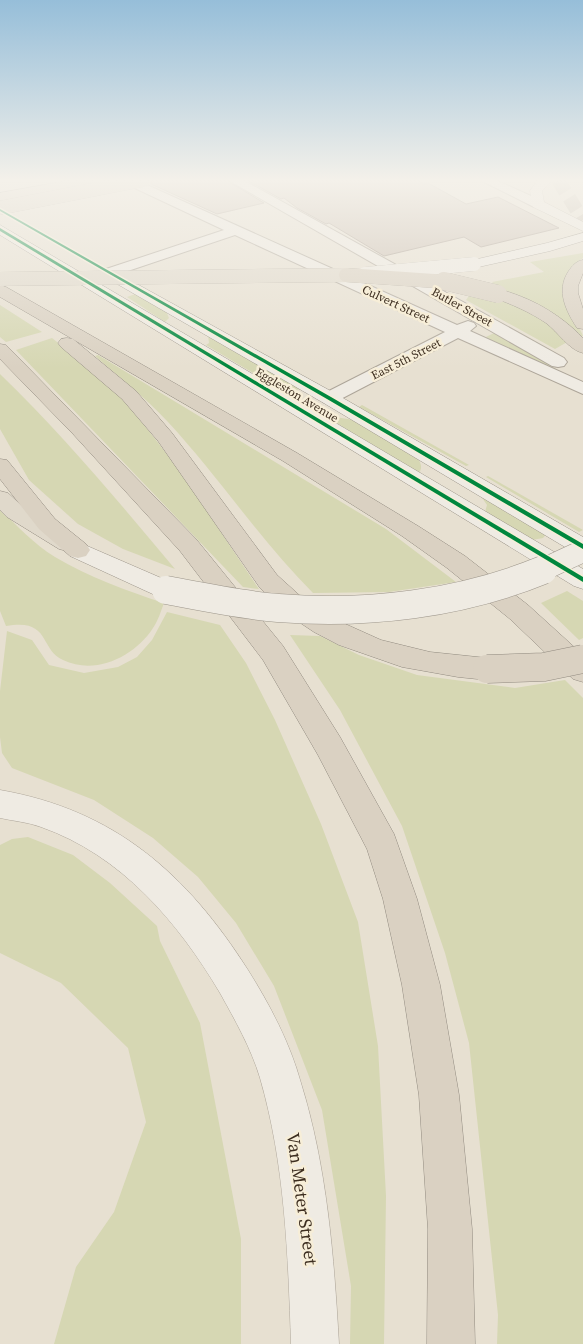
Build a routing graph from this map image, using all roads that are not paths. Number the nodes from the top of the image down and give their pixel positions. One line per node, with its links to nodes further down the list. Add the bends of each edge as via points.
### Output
1 (23, 243): 25 (main road, Eggleston Avenue)
2 (59, 243): 8 (main road, Eggleston Avenue)
3 (197, 243): 8 (street)
4 (264, 243): 14 (street, Culvert Street)
5 (347, 243): 13 (street, Butler Street)
6 (561, 243): 9 (main road, bridge, via 501,258 432,269)
7 (583, 264): 15 (highway, via 575,272 568,289)
8 (108, 272): 19 (main road, Eggleston Avenue)
9 (346, 275): 10 (highway, bridge); 15 (highway, bridge, via 443,280 498,294 547,315)
10 (0, 279)
11 (0, 290): 27 (highway, via 290,457 410,531 520,612)
12 (0, 295): 26 (highway, bridge, via 49,328 129,395 165,437 276,590 312,620 372,648 447,666 487,669 544,667)
13 (482, 318): 14 (street, East 5th Street); 17 (street, Butler Street)
14 (457, 332): 18 (street, Culvert Street); 19 (street, East 5th Street)
15 (580, 336)
16 (0, 349): 30 (highway, via 188,545 273,654 329,746 382,846 400,899 421,985 438,1095 450,1229)
17 (583, 378)
18 (583, 389)
19 (329, 398): 22 (main road, Eggleston Avenue)
20 (0, 465): 23 (highway, via 47,524)
21 (0, 498): 23 (highway, via 15,512)
22 (583, 547)
23 (78, 550): 24 (main road, bridge, via 166,590 279,608 360,608 460,596 541,571)
24 (583, 551)
25 (583, 580)
26 (583, 658)
27 (583, 671)
28 (0, 804): 29 (main road, Van Meter Street, via 46,814 71,824 130,858 176,899 234,979 275,1065 296,1144 306,1210)
29 (315, 1344)
30 (451, 1344)

